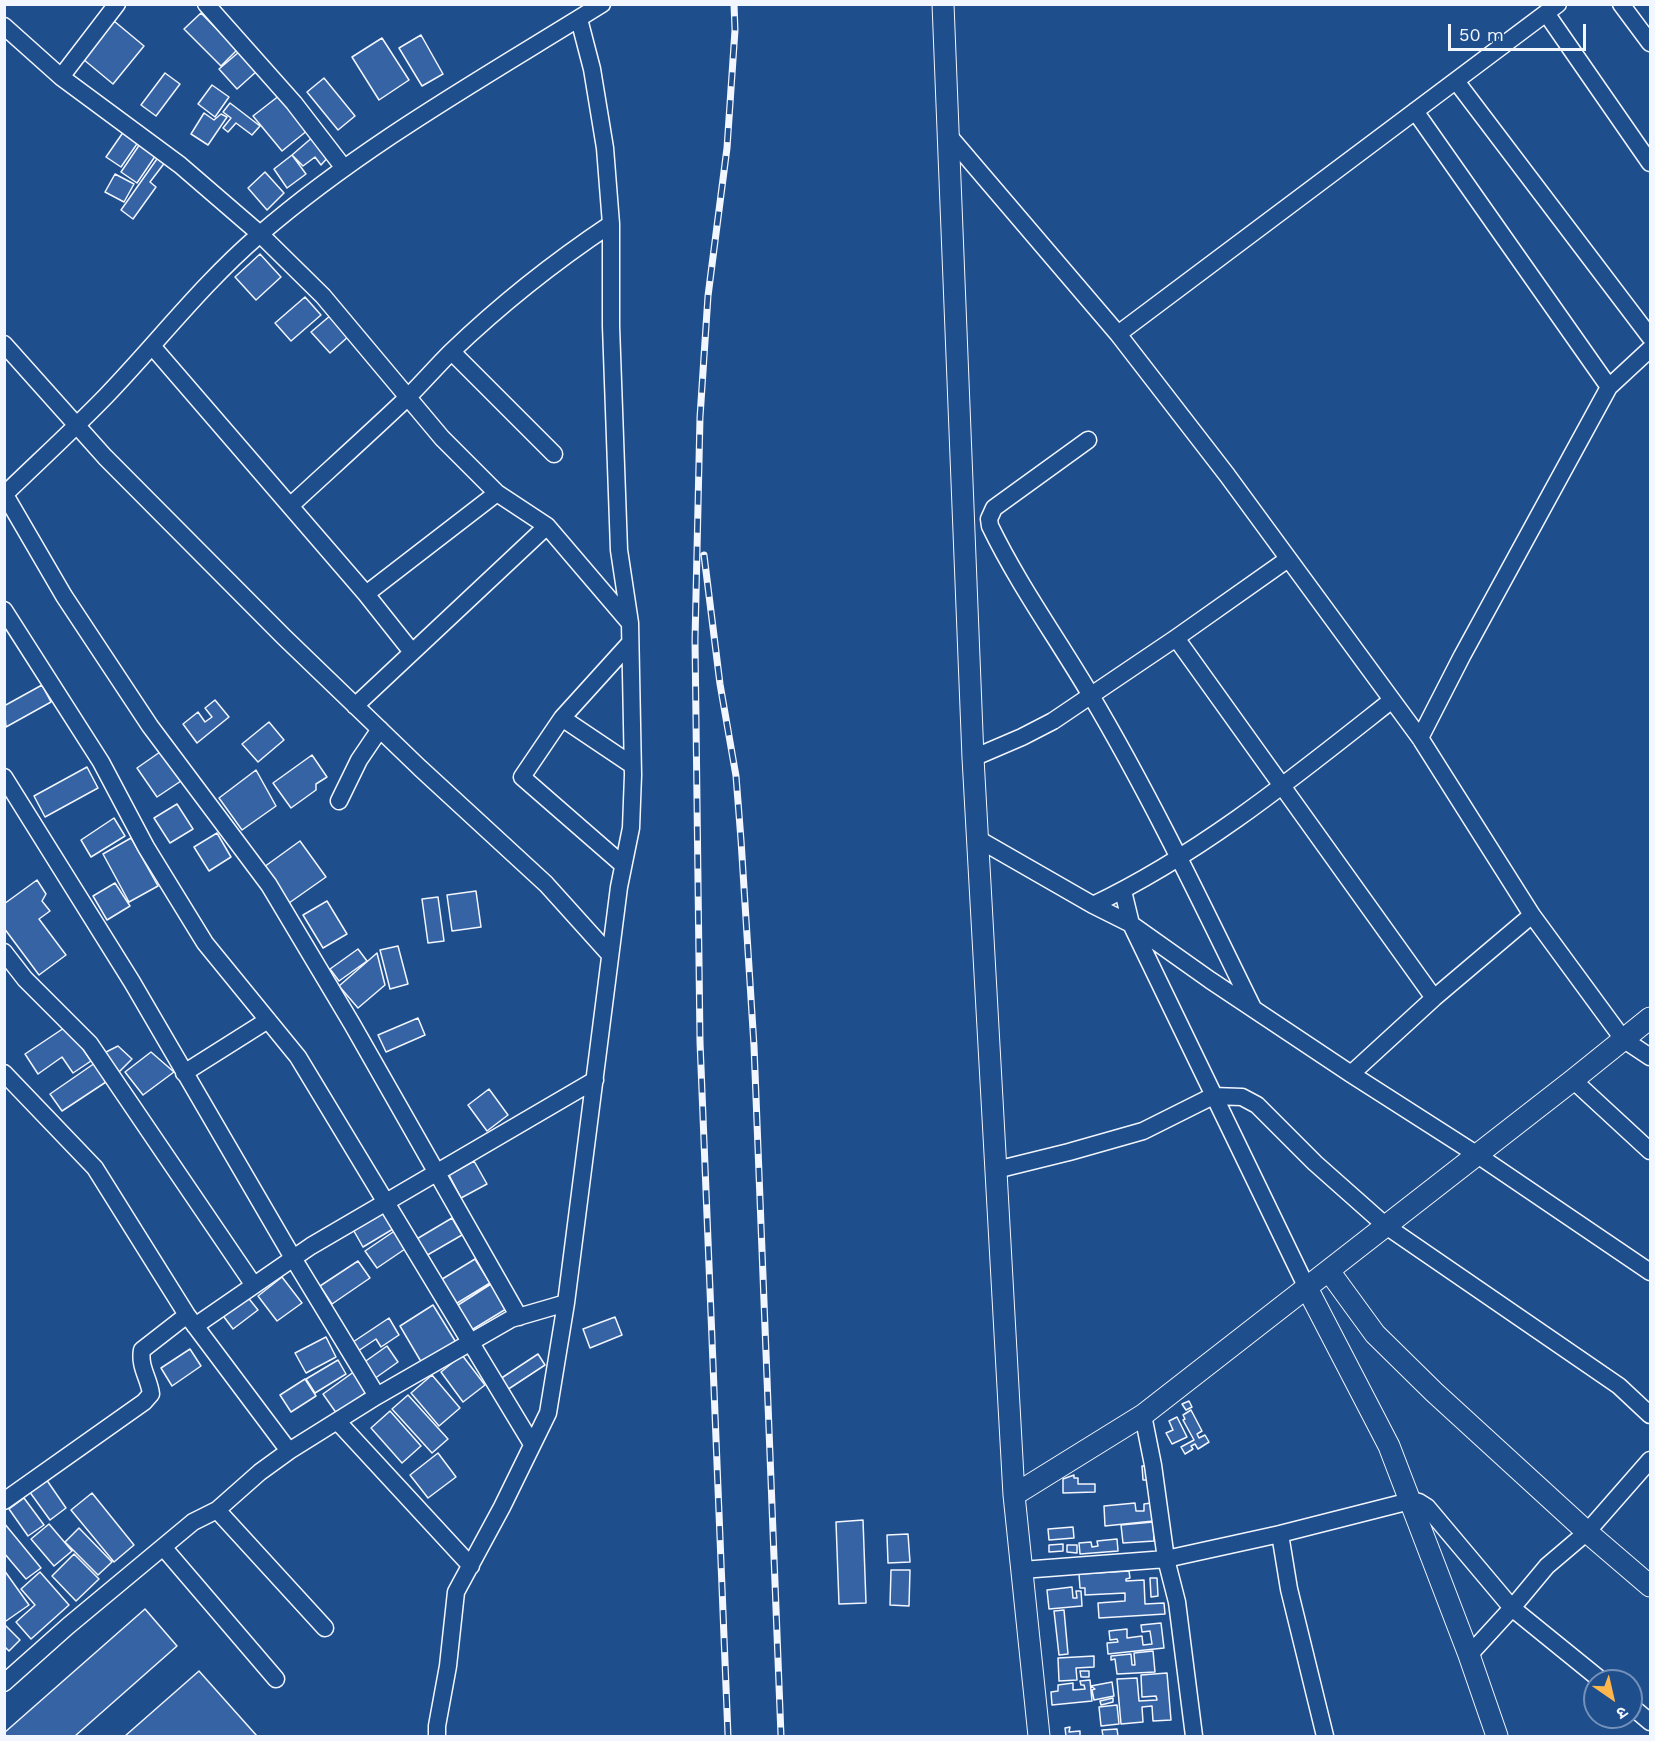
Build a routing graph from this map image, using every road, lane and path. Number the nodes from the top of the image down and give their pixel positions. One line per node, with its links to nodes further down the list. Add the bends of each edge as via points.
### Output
1 (117, 4): 10 (street)
2 (602, 4): 7 (street)
3 (943, 4): 13 (street)
4 (1621, 4): 9 (street)
5 (210, 6): 15 (street)
6 (1552, 9): 11 (street); 14 (street)
7 (579, 19): 15 (street); 16 (street, via 605,148)
8 (4, 26): 10 (street)
9 (1650, 43)
10 (61, 77): 17 (street, via 180,165)
11 (1456, 81): 12 (street); 19 (street)
12 (1416, 111): 18 (street); 24 (street)
13 (949, 136): 18 (street); 46 (street)
14 (1650, 163)
15 (344, 168): 17 (street)
16 (611, 224): 23 (street, via 521,290); 36 (street, via 619,550)
17 (260, 234): 21 (street); 25 (street, via 323,296)
18 (1118, 334): 33 (street)
19 (1650, 337)
20 (4, 344): 26 (street)
21 (152, 346): 26 (street); 31 (street)
22 (1650, 349): 24 (street)
23 (452, 352): 25 (street); 28 (street)
24 (1609, 387): 45 (street)
25 (408, 397): 29 (street); 31 (street)
26 (76, 425): 30 (street); 42 (street)
27 (1088, 440): 40 (street, via 994,508 988,519 994,536)
28 (554, 454)
29 (496, 493): 32 (street); 34 (street)
30 (5, 494): 75 (street, via 64,596 150,726 269,885)
31 (290, 506): 34 (street)
32 (548, 526): 36 (street); 39 (street)
33 (1288, 559): 37 (street); 41 (street)
34 (366, 594): 39 (street)
35 (4, 610): 63 (street, via 101,762 146,847 205,943)
36 (630, 623): 38 (street)
37 (1176, 638): 40 (street); 49 (street)
38 (629, 644): 43 (street); 47 (street)
39 (412, 652): 42 (street)
40 (1090, 695): 46 (street, via 1053,721); 52 (street)
41 (1392, 700): 45 (street); 49 (street)
42 (355, 706): 44 (street)
43 (562, 718): 47 (street); 53 (street, via 522,777)
44 (380, 729): 50 (street); 59 (street, via 546,884)
45 (1420, 738): 56 (street)
46 (973, 758): 51 (street)
47 (632, 765): 53 (street, via 631,828)
48 (4, 777): 67 (street)
49 (1281, 788): 52 (street); 60 (street)
50 (339, 801)
51 (978, 839): 55 (street); 74 (street)
52 (1179, 857): 54 (street); 61 (street)
53 (623, 865): 59 (street)
54 (1123, 891): 55 (street); 57 (street)
55 (1093, 905): 57 (street)
56 (1532, 915): 60 (street); 64 (street)
57 (1131, 924): 61 (street); 71 (street)
58 (4, 952): 81 (street, via 25,979 90,1044)
59 (610, 956): 69 (street)
60 (1434, 998): 68 (street)
61 (1253, 1009): 68 (street)
62 (1650, 1018): 64 (street)
63 (268, 1020): 67 (street); 76 (street, via 298,1057)
64 (1623, 1039): 65 (street); 70 (street)
65 (1650, 1057)
66 (4, 1073): 85 (street, via 95,1168)
67 (184, 1073): 78 (street)
68 (1351, 1074): 73 (street)
69 (595, 1080): 75 (street); 83 (street)
70 (1573, 1080): 72 (street); 73 (street)
71 (1213, 1096): 74 (street, via 1143,1131); 77 (street, via 1242,1097 1257,1105 1315,1164); 82 (street)
72 (1650, 1151)
73 (1476, 1155): 77 (street); 80 (street)
74 (996, 1170): 94 (street)
75 (437, 1171): 76 (street); 84 (street)
76 (386, 1202): 78 (street); 86 (street)
77 (1386, 1226): 79 (street); 89 (street, via 1619,1386)
78 (293, 1258): 81 (street); 87 (street)
79 (1329, 1271): 82 (street); 98 (street, via 1375,1334)
80 (1650, 1272)
81 (253, 1284): 85 (street)
82 (1307, 1287): 88 (street); 96 (street, via 1389,1446)
83 (566, 1303): 84 (street); 91 (street, via 548,1413)
84 (519, 1317): 86 (street)
85 (191, 1320): 92 (street); 95 (street, via 142,1350 142,1369 151,1394 144,1402)
86 (470, 1342): 87 (street); 91 (street)
87 (377, 1396): 90 (street)
88 (1143, 1414): 94 (street); 101 (street)
89 (1650, 1415)
90 (338, 1422): 92 (street); 102 (street)
91 (532, 1444): 102 (street)
92 (289, 1451): 97 (street)
93 (1650, 1460): 98 (street)
94 (1014, 1495): 103 (street)
95 (4, 1501)
96 (1410, 1501): 99 (street); 105 (street, via 1427,1507); 107 (street)
97 (217, 1510): 100 (street, via 193,1522); 106 (street)
98 (1587, 1532): 104 (street); 105 (street, via 1547,1566)
99 (1280, 1534): 101 (street); 114 (street, via 1289,1589)
100 (163, 1547): 109 (street); 110 (street)
101 (1166, 1559): 103 (street); 113 (street, via 1177,1602)
102 (471, 1566): 111 (street, via 456,1592)
103 (1022, 1570): 112 (street)
104 (1650, 1586)
105 (1512, 1608): 107 (street); 108 (street)
106 (325, 1628)
107 (1469, 1655): 115 (street)
108 (1587, 1669)
109 (276, 1679)
110 (4, 1683)
111 (437, 1737)
112 (1039, 1737)
113 (1194, 1737)
114 (1325, 1737)
115 (1497, 1737)

